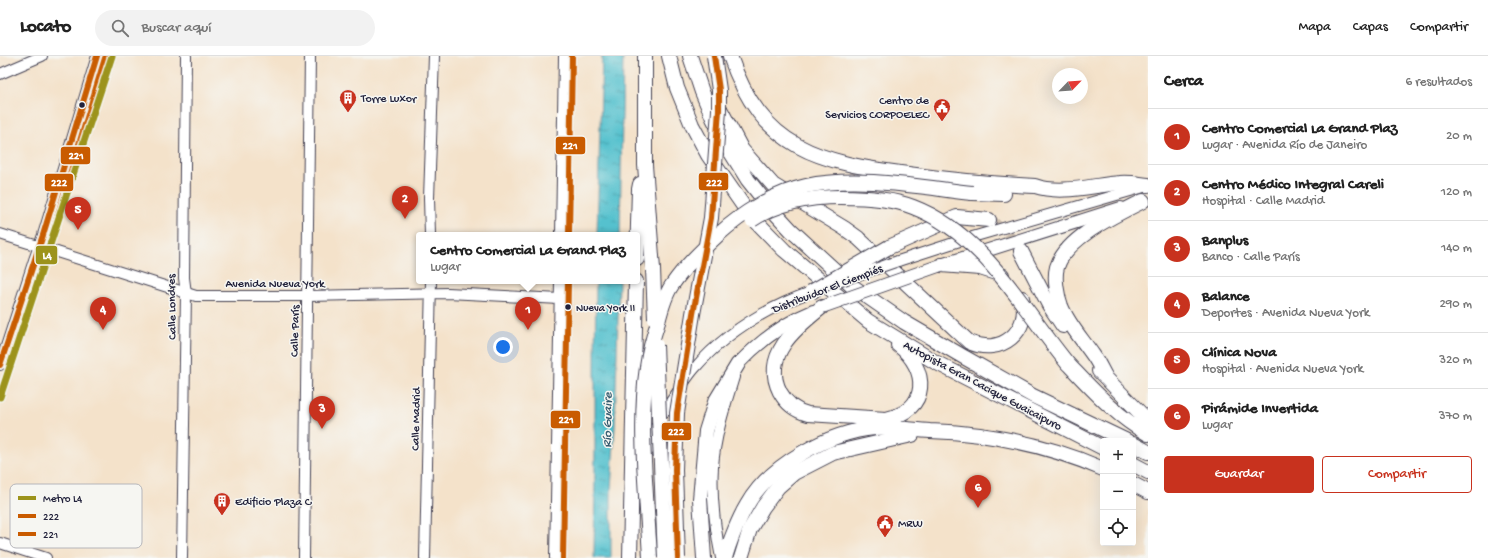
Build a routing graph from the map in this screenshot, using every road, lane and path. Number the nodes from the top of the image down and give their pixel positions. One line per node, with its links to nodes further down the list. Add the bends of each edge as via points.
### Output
1 (42, 56): 13 (street)
2 (97, 56): 23 (street)
3 (186, 56): 31 (street, Calle Londres)
4 (310, 56): 33 (street, Calle París)
5 (434, 56): 19 (street)
6 (564, 56): 20 (street)
7 (645, 56): 14 (highway)
8 (669, 56): 36 (highway, Autopista Gran Cacique Guaicaipuro, via 677,88 692,125 708,155 748,214 784,250)
9 (690, 56): 43 (highway, Autopista Gran Cacique Guaicaipuro, via 713,118 748,180 791,230 852,286 904,322 962,356 1033,396)
10 (699, 56): 25 (highway, via 711,92 742,150 773,185 858,238 969,342 992,346 1002,344 1012,336 1020,326 1024,311 1022,296 1013,283 985,268)
11 (714, 56): 63 (highway, bridge, via 719,110 711,218 677,413 675,470)
12 (730, 56): 16 (highway, via 740,82 762,116 788,140 817,156 870,169 971,182 1035,186)
13 (0, 74)
14 (645, 165): 21 (highway, via 639,189); 62 (highway, bridge, via 653,269)
15 (1148, 185): 16 (highway, via 1121,182); 30 (street, Distribuidor El Ciempiés, bridge, via 969,238)
16 (1045, 190): 29 (highway, bridge, via 1035,194 972,193 861,182 806,186 778,195 730,224 687,266)
17 (1146, 200): 25 (main road, Distribuidor El Ciempiés); 39 (highway, via 1101,223 1083,236 1063,255 1057,267 1057,287 1062,307)
18 (989, 220): 30 (highway, bridge, via 957,217 889,247)
19 (430, 232)
20 (561, 232)
21 (638, 232)
22 (0, 234): 23 (street, Avenida Nueva York)
23 (39, 246): 31 (street, Avenida Nueva York); 38 (street)
24 (1022, 251): 39 (highway, via 1049,305 1089,363)
25 (941, 265): 35 (main road, Distribuidor El Ciempiés, bridge)
26 (431, 284): 32 (street, Calle Madrid)
27 (560, 284): 34 (street)
28 (636, 284): 60 (highway)
29 (671, 286): 42 (highway, bridge, via 692,271 737,230 758,216 784,205 810,199 860,197 913,206 939,220 978,249 1018,296 1068,364 1107,404); 61 (highway, bridge, via 663,304 647,367 643,426)
30 (811, 292): 60 (street, Distribuidor El Ciempiés, via 764,312 734,333 693,370 666,409 650,439)
31 (186, 293): 33 (street, Avenida Nueva York, via 196,296); 56 (street, Calle Londres)
32 (431, 293): 33 (street, Avenida Nueva York); 34 (street, Avenida Nueva York); 58 (street, Calle Madrid)
33 (308, 296): 57 (street, Calle París)
34 (560, 299): 59 (street)
35 (822, 307): 36 (highway, via 788,338 781,347 775,364 776,381 782,396 801,413 886,418 905,412 915,402 921,383 914,364 901,347); 37 (main road, Distribuidor El Ciempiés, via 778,328)
36 (868, 321): 44 (highway, Autopista Gran Cacique Guaicaipuro, via 935,362)
37 (738, 364): 64 (highway, via 715,402 706,431 700,499); 65 (street, Distribuidor El Ciempiés, via 723,414 713,466 713,499)
38 (0, 365)
39 (1105, 376): 40 (highway)
40 (1148, 421)
41 (930, 431): 48 (highway, via 1014,440 1046,448); 66 (highway, via 876,428 857,431 820,443 801,453 784,464 756,491 746,505); 67 (highway, via 833,453 794,473 778,487 763,507 750,529)
42 (1148, 434)
43 (1120, 438)
44 (1100, 446)
45 (1136, 446): 46 (highway)
46 (1148, 452)
47 (1136, 466): 49 (highway)
48 (1100, 468)
49 (1148, 472)
50 (1136, 486): 51 (highway)
51 (1148, 492)
52 (0, 543): 53 (street)
53 (10, 546)
54 (15, 548): 55 (street)
55 (46, 558)
56 (182, 558)
57 (304, 558)
58 (425, 558)
59 (555, 558)
60 (630, 558)
61 (650, 558)
62 (665, 558)
63 (678, 558)
64 (704, 558)
65 (721, 558)
66 (725, 558)
67 (741, 558)

